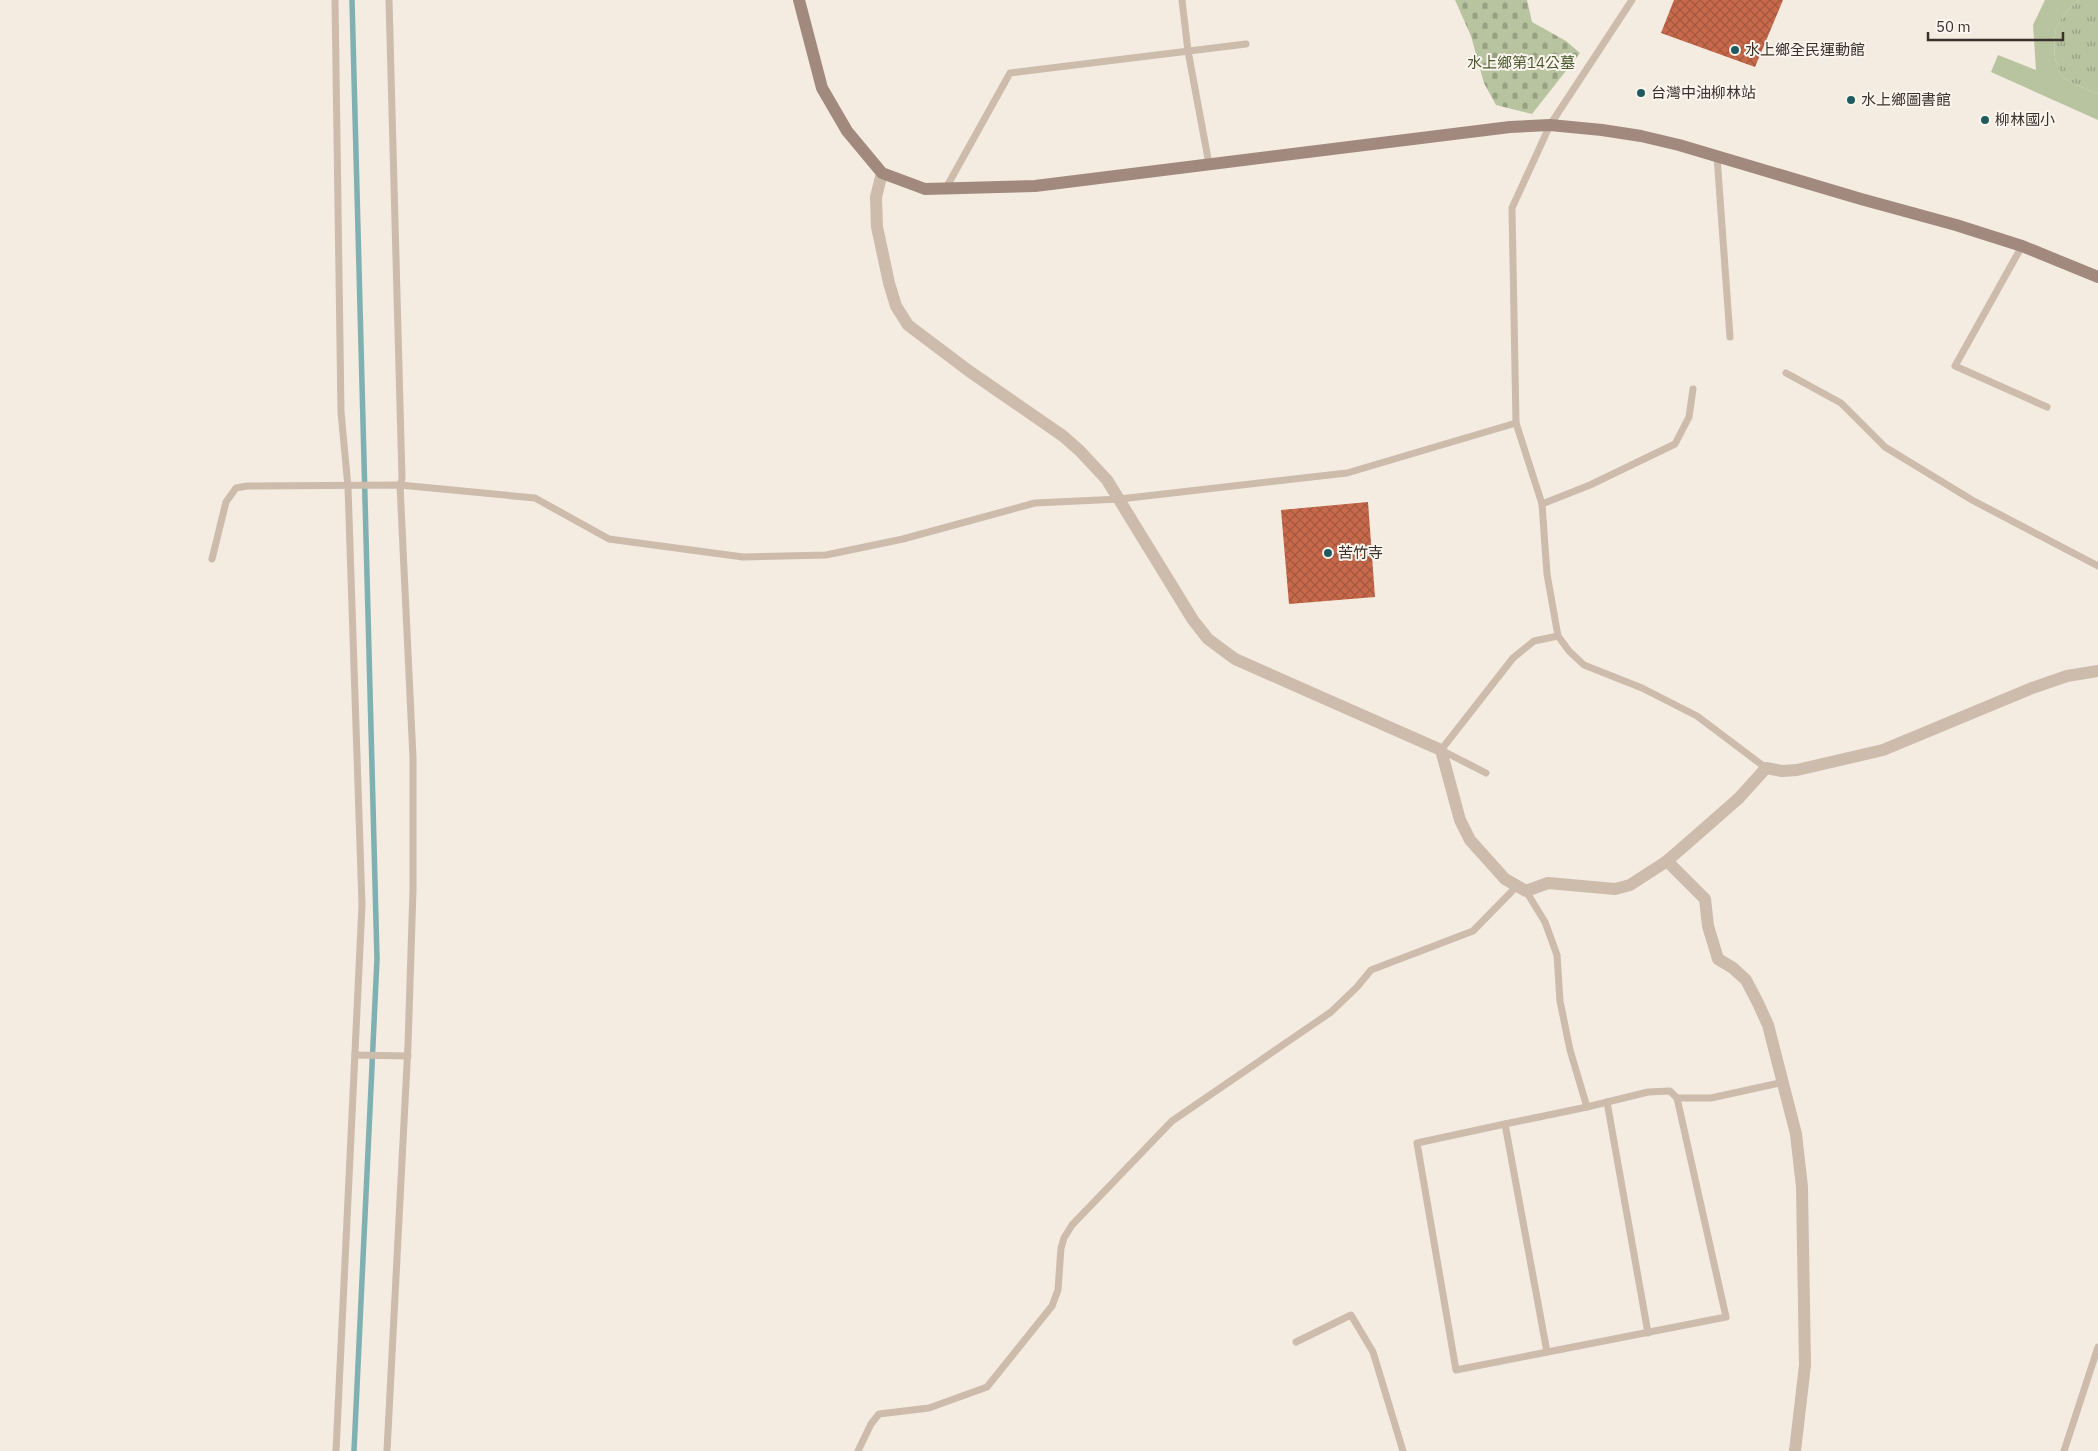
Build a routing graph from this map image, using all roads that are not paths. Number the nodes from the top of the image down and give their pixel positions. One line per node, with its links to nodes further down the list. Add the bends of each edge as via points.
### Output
1 (336, 0): 21 (lane, via 341,412)
2 (389, 0): 20 (lane)
3 (799, 0): 11 (main road, via 822,88 846,131)
4 (1182, 0): 7 (lane)
5 (1632, 0): 8 (lane)
6 (1246, 44): 7 (lane)
7 (1188, 51): 10 (lane); 12 (lane, via 1010,73)
8 (1550, 125): 9 (main road, via 1641,136); 10 (main road, via 1510,127); 19 (lane, via 1512,208)
9 (1717, 156): 13 (main road); 15 (lane)
10 (1209, 164): 12 (main road, via 1035,186)
11 (882, 173): 12 (main road, via 925,189); 22 (street, via 876,197 878,236 894,298 908,325 1063,436 1107,480)
12 (946, 189)
13 (2022, 246): 14 (main road); 18 (lane, via 1954,366)
14 (2098, 277)
15 (1730, 336)
16 (1786, 373): 25 (lane, via 1841,403 1886,446 1972,500)
17 (1693, 389): 23 (lane, via 1689,417 1676,444)
18 (2047, 407)
19 (1516, 423): 22 (lane, via 1347,473); 23 (lane)
20 (400, 485): 21 (lane); 22 (lane, via 535,498 609,539 743,557 826,555 930,532 1035,503); 34 (lane, via 413,758)
21 (348, 487): 24 (lane, via 236,488 226,502); 33 (lane, via 362,905)
22 (1120, 499): 28 (street, via 1193,620 1208,639 1235,659 1270,676)
23 (1542, 504): 26 (lane, via 1547,574)
24 (212, 559)
25 (2098, 566)
26 (1558, 636): 28 (lane, via 1534,641 1513,658); 29 (lane, via 1584,665 1642,688 1697,716)
27 (2098, 671): 29 (street, via 2068,676 2032,688 1883,750 1797,770)
28 (1441, 750): 30 (lane); 32 (street, via 1460,820 1470,840 1505,879)
29 (1766, 768): 31 (street, via 1739,798)
30 (1486, 773)
31 (1667, 861): 32 (street, via 1630,885 1616,889 1548,883); 35 (street, via 1705,899 1708,926 1718,959 1746,980 1768,1026)
32 (1521, 888): 38 (lane, via 1545,922 1557,955 1560,1001); 46 (lane, via 1473,930 1371,970 1331,1012 1172,1121 1072,1225 1061,1248 1058,1290 1052,1306 987,1387 929,1408 878,1414)
33 (355, 1055): 34 (lane); 44 (lane)
34 (408, 1056): 45 (lane)
35 (1784, 1082): 36 (lane, via 1711,1098); 48 (street, via 1796,1134 1802,1188 1805,1365)
36 (1677, 1098): 37 (lane, via 1670,1091 1648,1092); 40 (lane, via 1726,1317)
37 (1607, 1102): 38 (lane); 40 (lane)
38 (1587, 1107): 39 (lane)
39 (1505, 1124): 43 (lane); 43 (lane, via 1417,1142 1456,1370)
40 (1648, 1333): 43 (lane)
41 (1296, 1342): 47 (lane, via 1351,1315 1373,1352)
42 (2098, 1347): 49 (lane)
43 (1547, 1352)
44 (336, 1451)
45 (387, 1451)
46 (858, 1451)
47 (1403, 1451)
48 (1796, 1451)
49 (2064, 1451)

